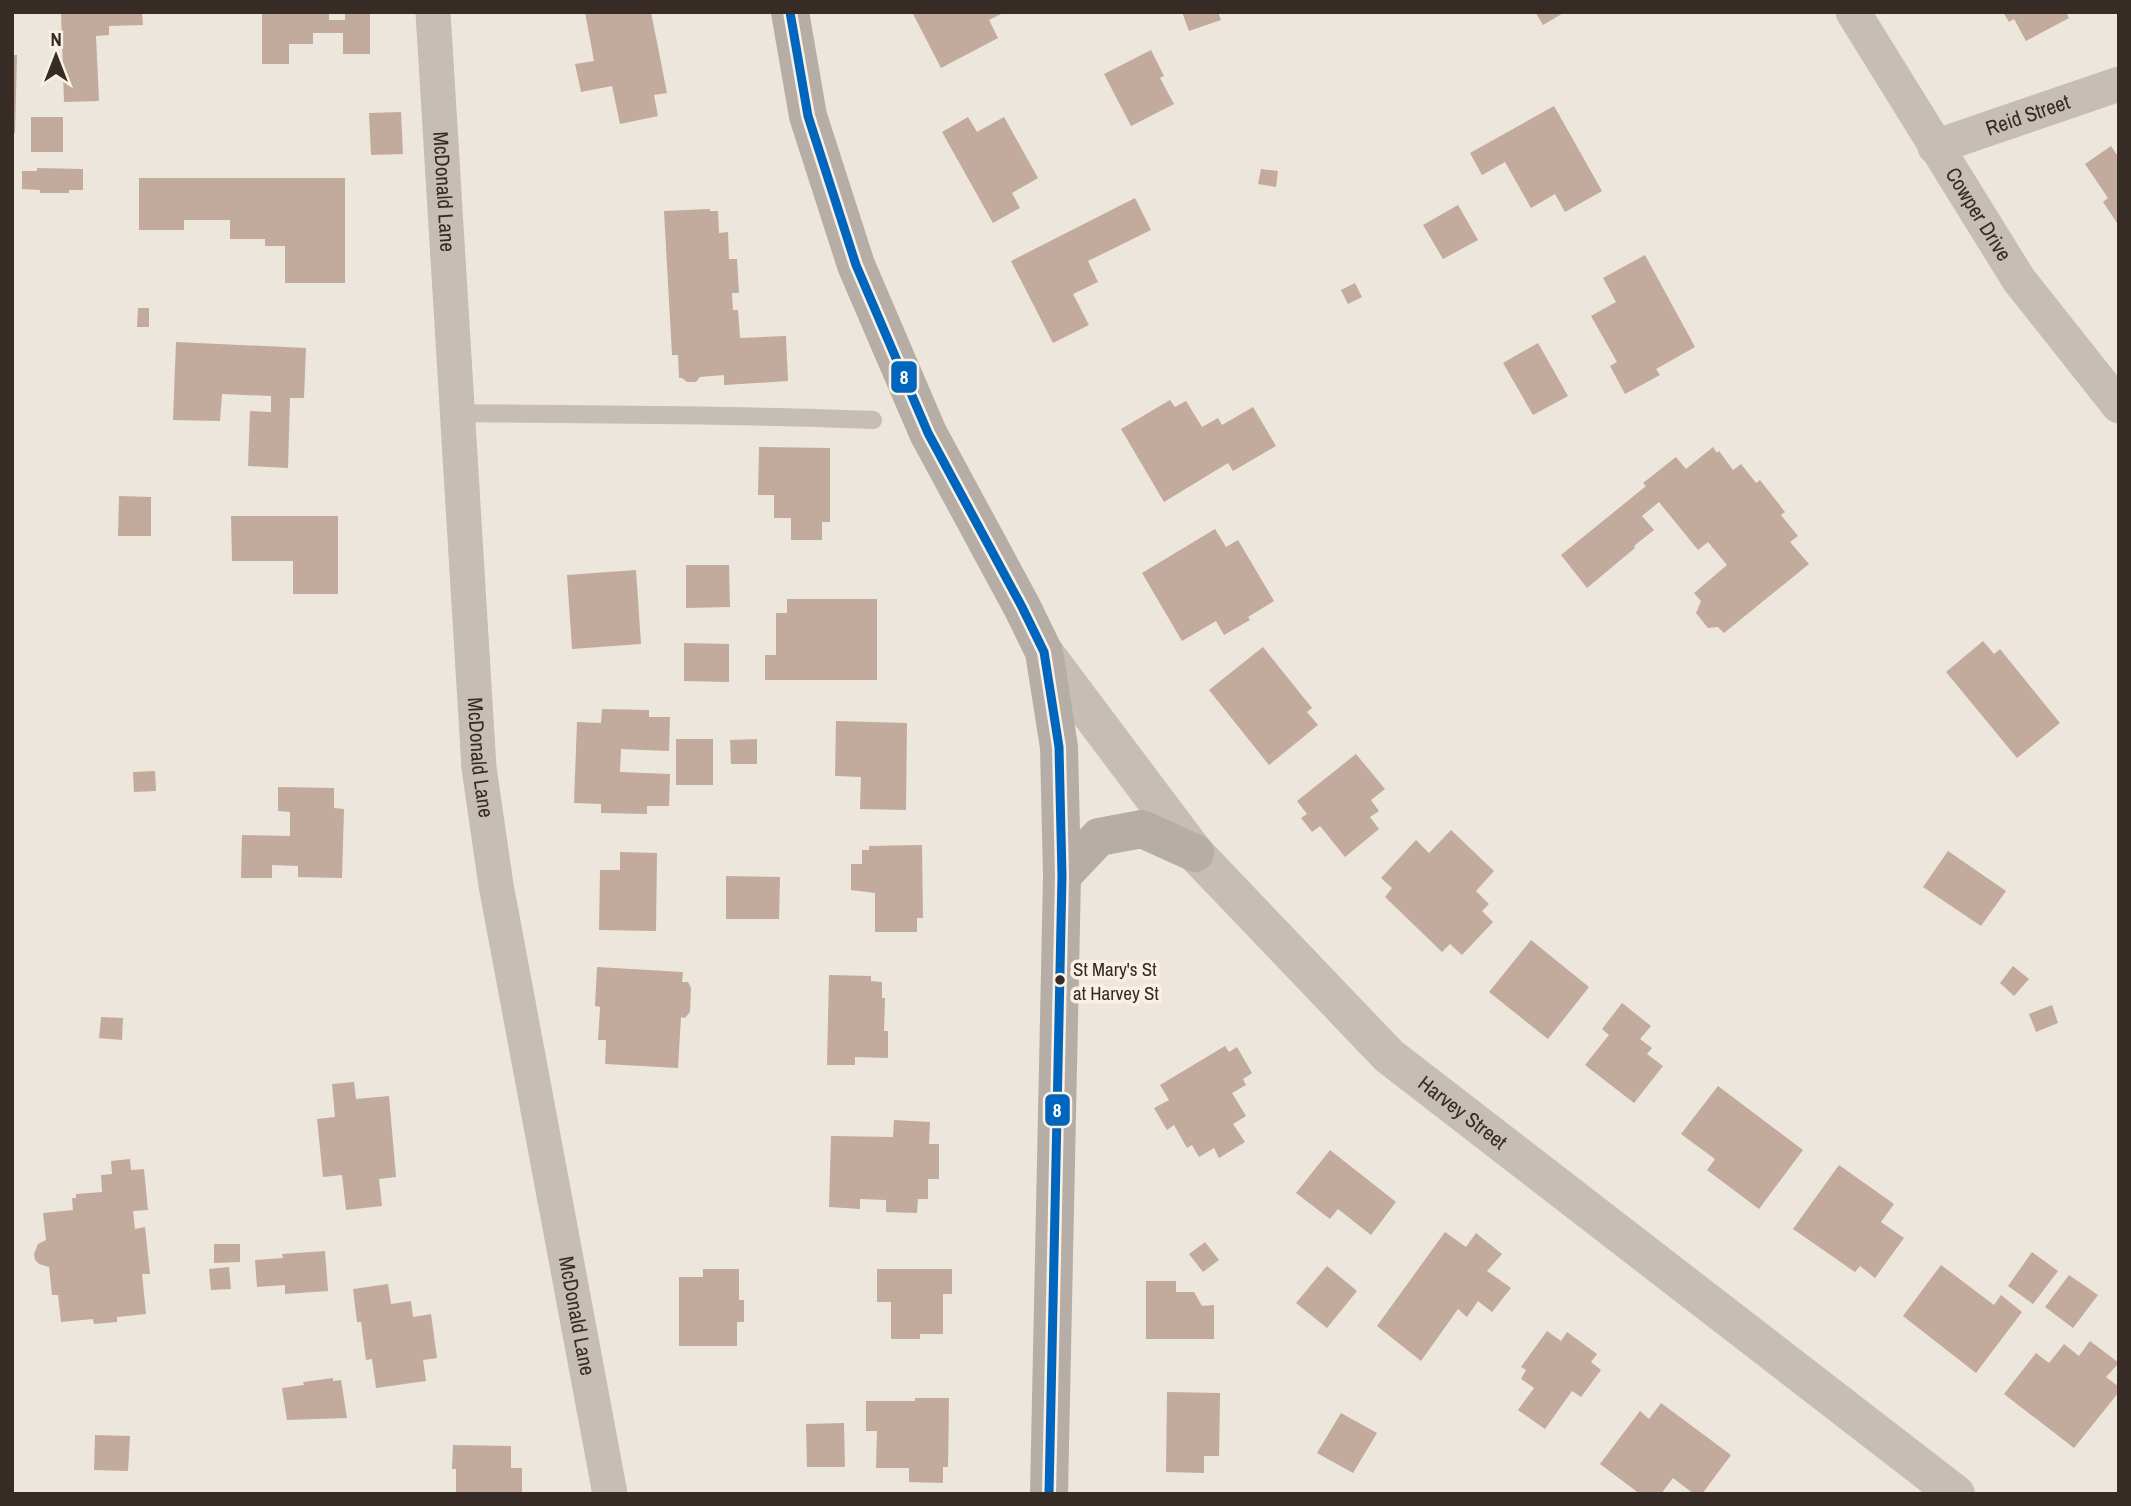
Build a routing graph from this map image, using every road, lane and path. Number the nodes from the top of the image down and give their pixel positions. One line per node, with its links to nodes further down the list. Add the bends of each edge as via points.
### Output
1 (433, 12): 7 (street, McDonald Lane)
2 (790, 12): 9 (main road, via 808,116 856,265 928,433)
3 (1853, 12): 5 (street, Cowper Drive)
4 (2119, 84): 5 (street, Reid Street)
5 (1935, 147): 6 (street, Cowper Drive, via 2019,280)
6 (2119, 406)
7 (457, 413): 8 (lane); 12 (street, McDonald Lane, via 479,768 501,912)
8 (873, 420)
9 (1044, 652): 10 (street, Harvey Street); 11 (main road, via 1059,747)
10 (1195, 853): 11 (main road, via 1142,829 1099,837); 14 (street, Harvey Street, via 1389,1055)
11 (1062, 876): 13 (main road)
12 (610, 1494)
13 (1049, 1494)
14 (1956, 1494)

